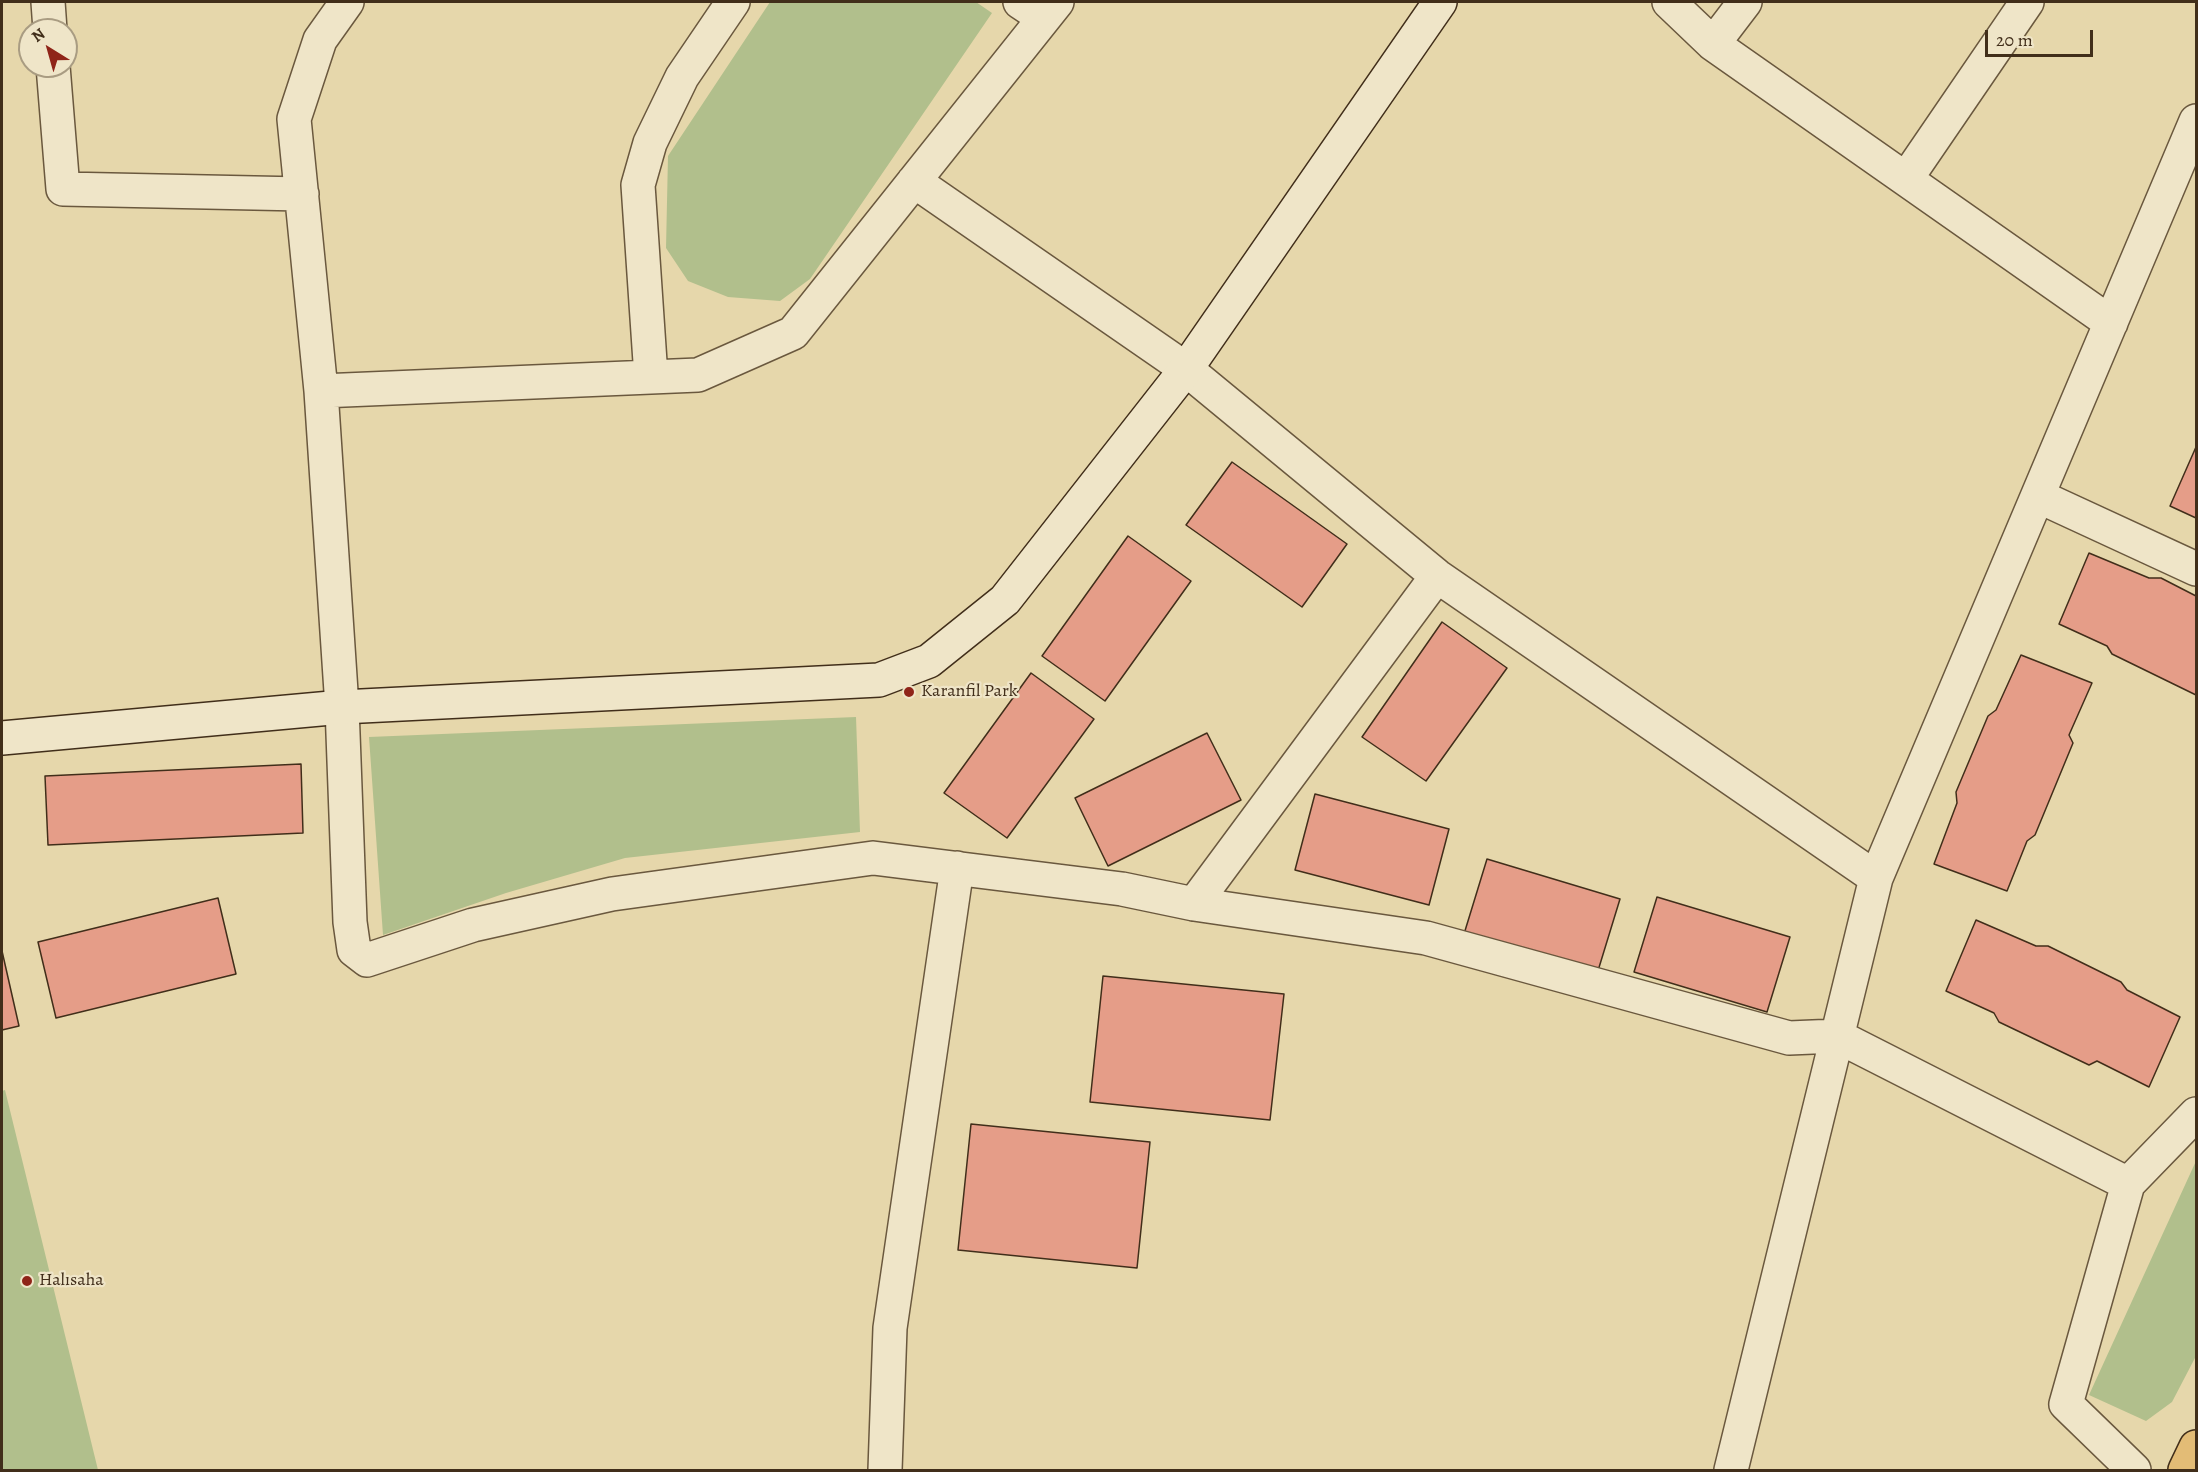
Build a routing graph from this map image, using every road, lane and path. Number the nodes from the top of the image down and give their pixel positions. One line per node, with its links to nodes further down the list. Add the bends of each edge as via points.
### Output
1 (48, 2): 9 (street)
2 (347, 2): 15 (street, via 320,40 294,118)
3 (734, 2): 18 (street, via 682,77 650,143 638,185)
4 (1440, 2): 17 (street)
5 (1669, 2): 10 (street)
6 (1745, 2): 10 (street)
7 (2028, 2): 13 (street)
8 (1041, 7): 14 (street)
9 (49, 18)
10 (1713, 44): 13 (street)
11 (54, 78): 15 (street, via 63,189)
12 (2196, 121): 16 (street)
13 (1906, 179): 16 (street)
14 (915, 181): 17 (street); 18 (street, via 793,333 698,375)
15 (302, 194): 19 (street)
16 (2111, 323): 20 (street)
17 (1186, 369): 22 (street); 23 (street, via 1005,600 929,661 879,680)
18 (651, 377): 19 (street)
19 (321, 391): 23 (street)
20 (2038, 496): 21 (street); 26 (street)
21 (2196, 569)
22 (1437, 576): 26 (street); 27 (street)
23 (342, 707): 24 (street); 25 (street, via 350,922 354,950 367,960 473,925 612,894 873,858)
24 (2, 738)
25 (957, 868): 27 (street, via 1122,889); 32 (street, via 890,1328)
26 (1876, 878): 28 (street)
27 (1194, 904): 28 (street, via 1426,938 1789,1038)
28 (1837, 1036): 30 (street); 33 (street)
29 (2196, 1114): 30 (street)
30 (2128, 1184): 34 (street, via 2066,1404)
31 (2196, 1447): 35 (highway)
32 (885, 1470)
33 (1731, 1470)
34 (2133, 1470)
35 (2185, 1470)

